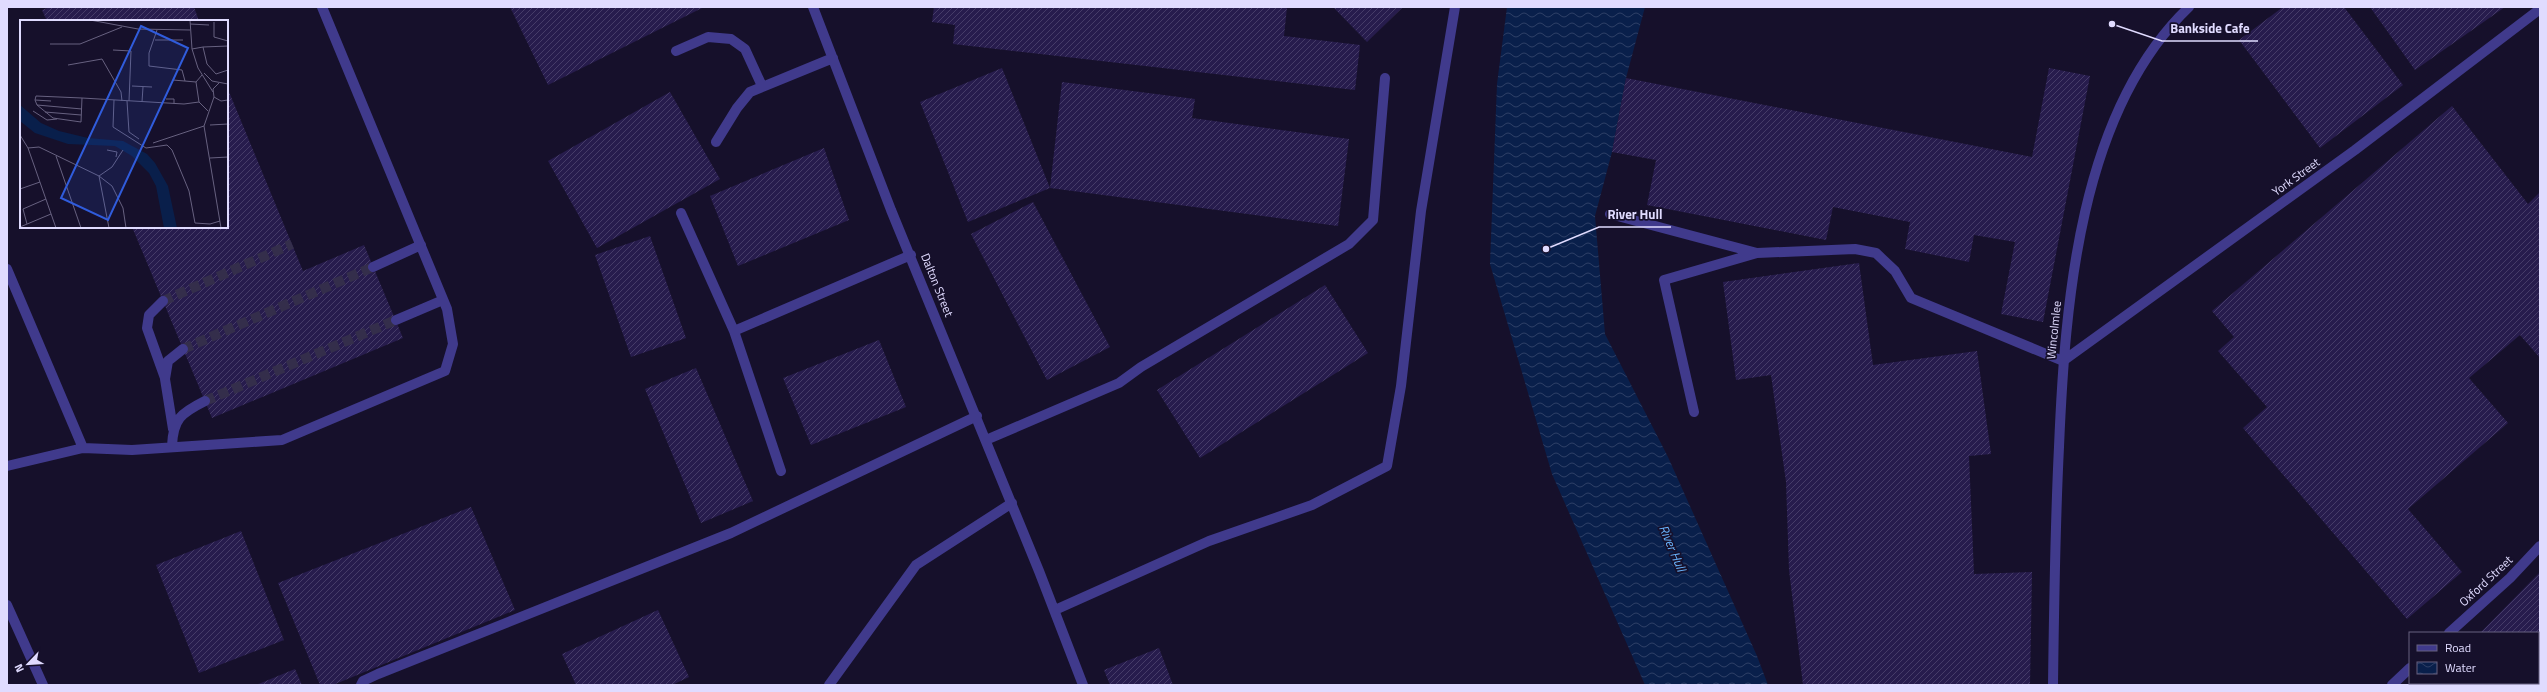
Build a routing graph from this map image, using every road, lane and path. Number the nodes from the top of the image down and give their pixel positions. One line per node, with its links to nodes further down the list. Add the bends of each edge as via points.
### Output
1 (322, 7): 13 (street)
2 (813, 7): 7 (street, Dalton Street)
3 (1455, 7): 37 (street, via 1420,211 1401,386 1387,466 1312,504 1209,541)
4 (2189, 7): 23 (street, Wincolmlee, via 2134,77 2104,144 2074,261)
5 (2540, 9): 23 (street, York Street, via 2355,150)
6 (676, 51): 9 (street, via 708,37 731,39 745,49)
7 (833, 58): 9 (street); 15 (street, Dalton Street)
8 (1385, 78): 29 (street, via 1372,220 1349,244 1141,367 1119,383)
9 (762, 86): 10 (street, via 750,92)
10 (716, 142)
11 (681, 213): 21 (street)
12 (1610, 214): 14 (street)
13 (421, 245): 16 (street); 18 (street)
14 (1757, 253): 23 (street, via 1855,250 1876,254 1895,271 1911,298); 26 (street, via 1664,280)
15 (911, 255): 21 (street); 27 (street, Dalton Street)
16 (373, 267)
17 (7, 269): 31 (street)
18 (443, 300): 20 (street); 30 (street, via 453,344 445,371 282,440)
19 (163, 302): 24 (street, via 149,315 147,328)
20 (396, 320)
21 (734, 331): 33 (street)
22 (183, 349): 24 (street, via 168,361)
23 (2063, 361): 44 (street, Wincolmlee, via 2054,541)
24 (165, 379): 28 (street)
25 (205, 401): 28 (street, via 184,411)
26 (1694, 412)
27 (977, 416): 29 (street, Dalton Street); 41 (street, via 731,533 378,674 363,681)
28 (173, 429): 30 (street)
29 (986, 440): 34 (street, Dalton Street)
30 (172, 446): 31 (street, via 132,450)
31 (83, 448): 32 (street)
32 (7, 466)
33 (782, 471)
34 (1012, 503): 37 (street, Dalton Street); 42 (street, via 916,566)
35 (2540, 546): 38 (street, Oxford Street, via 2510,578)
36 (7, 604): 40 (street)
37 (1055, 610): 43 (street, Dalton Street)
38 (2450, 632)
39 (2409, 669): 45 (street)
40 (43, 685)
41 (361, 685)
42 (830, 685)
43 (1083, 685)
44 (2053, 685)
45 (2392, 685)

